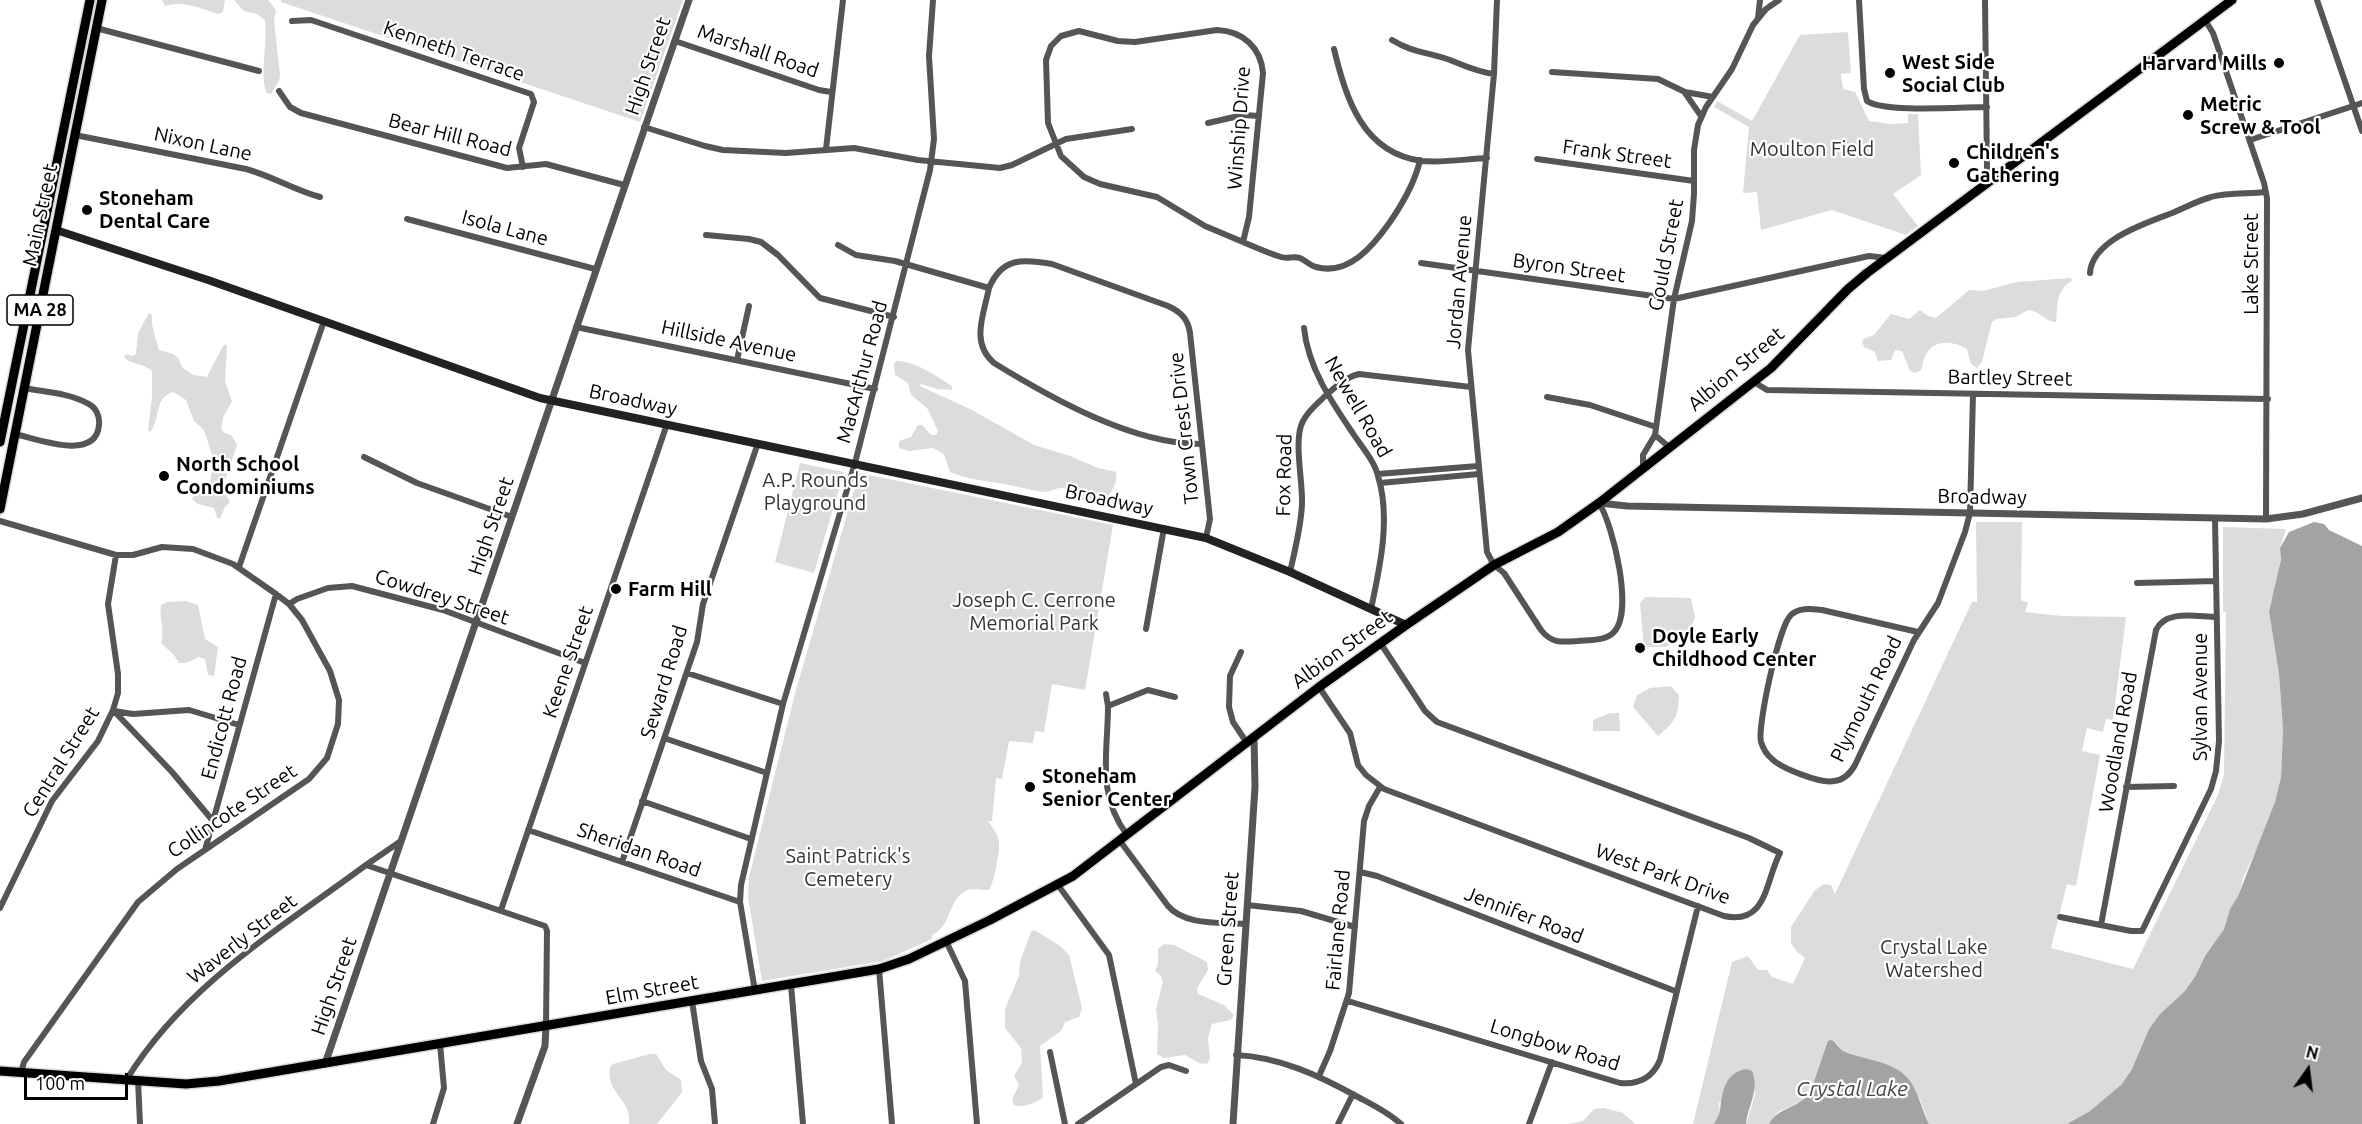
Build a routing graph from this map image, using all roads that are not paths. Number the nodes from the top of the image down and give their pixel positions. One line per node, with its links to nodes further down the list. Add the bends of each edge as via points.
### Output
1 (90, 0): 82 (main road, Main Street / MA 28)
2 (102, 0): 16 (main road, Main Street / MA 28)
3 (689, 0): 17 (street, High Street)
4 (843, 0): 24 (street)
5 (933, 0): 43 (street, MacArthur Road, via 929,56)
6 (1497, 0): 22 (street, Jordan Avenue)
7 (1760, 0): 13 (street)
8 (1779, 0): 13 (street, Gould Street)
9 (1859, 0): 29 (street, via 1867,101 1874,106 1890,107)
10 (1985, 0): 29 (street)
11 (2232, 0): 14 (main road, Albion Street)
12 (2317, 0): 28 (street)
13 (1758, 19): 26 (street, Gould Street)
14 (2205, 20): 37 (street, Lake Street); 45 (main road, Albion Street)
15 (292, 21): 44 (street, Kenneth Terrace, via 311,20 531,94 534,102 519,148)
16 (96, 28): 20 (street); 36 (main road, Main Street / MA 28)
17 (675, 40): 24 (street, Marshall Road); 33 (street, High Street)
18 (1392, 40): 22 (street, via 1409,50)
19 (1334, 48): 42 (street, via 1347,98 1365,129 1392,150)
20 (259, 71)
21 (1552, 72): 25 (street, via 1658,79)
22 (1494, 74): 40 (street, Jordan Avenue)
23 (279, 92): 44 (street, Bear Hill Road, via 290,107 301,113 507,168)
24 (831, 92): 39 (street)
25 (1685, 92): 26 (street); 31 (street)
26 (1713, 97): 31 (street, Gould Street)
27 (2362, 103): 28 (street)
28 (2353, 106): 35 (street); 37 (street)
29 (1987, 107): 45 (street, via 1987,168)
30 (1259, 116): 32 (street, via 1243,115); 38 (street, Winship Drive, via 1262,63 1253,46 1237,34 1217,30 1128,42 1071,32 1055,40 1047,56 1048,119); 53 (street, Winship Drive)
31 (1701, 116): 46 (street, Gould Street, via 1694,142)
32 (1208, 123)
33 (644, 127): 39 (street, via 723,150 786,153); 47 (street, High Street)
34 (1132, 129): 38 (street, via 1068,138)
35 (2362, 131)
36 (75, 135): 49 (street, Nixon Lane, via 246,169); 51 (main road, Main Street / MA 28)
37 (2250, 140): 48 (street, Lake Street)
38 (1055, 144): 43 (street, via 1004,168); 53 (street, Winship Drive, via 1064,160 1089,180 1157,197 1205,226)
39 (826, 149): 43 (street, via 863,149)
40 (1486, 158): 42 (street); 59 (street, Jordan Avenue)
41 (1537, 159): 46 (street, Frank Street)
42 (1420, 160): 53 (street, Winship Drive, via 1407,194 1384,230 1364,253 1344,266 1314,267 1299,257 1279,256)
43 (931, 161): 57 (street, MacArthur Road)
44 (523, 167): 47 (street, Bear Hill Road, via 546,164)
45 (1992, 180): 55 (main road, Albion Street)
46 (1694, 181): 62 (street, Gould Street, via 1692,221)
47 (624, 185): 58 (street, High Street)
48 (2266, 192): 60 (street, via 2211,197 2134,228 2101,251); 76 (street, Lake Street)
49 (320, 197)
50 (406, 219): 58 (street, Isola Lane)
51 (56, 230): 65 (main road, Broadway); 71 (main road, Main Street / MA 28)
52 (705, 235): 64 (street, via 761,242 820,298)
53 (1243, 242)
54 (838, 245): 57 (street, via 856,255)
55 (1887, 258): 62 (street, Byron Street, via 1869,256); 69 (main road, Albion Street, via 1848,289 1786,355)
56 (1421, 263): 59 (street, Byron Street)
57 (907, 265): 61 (street); 64 (street, MacArthur Road)
58 (595, 269): 66 (street, High Street)
59 (1475, 271): 62 (street, Byron Street); 70 (street, Jordan Avenue, via 1468,337)
60 (2090, 273)
61 (989, 288): 84 (street, via 979,338 983,351 994,363 1105,423); 84 (street, Town Crest Drive, via 1010,263 1040,261 1168,306 1184,316 1190,333)
62 (1674, 299): 79 (street, Gould Street)
63 (749, 306): 68 (street)
64 (894, 317): 72 (street, MacArthur Road)
65 (324, 321): 77 (main road, Broadway); 106 (street)
66 (576, 327): 68 (street, Hillside Avenue); 77 (street, High Street)
67 (1304, 328): 73 (street, Newell Road, via 1312,361)
68 (736, 360): 72 (street, Hillside Avenue)
69 (1754, 382): 74 (street, Bartley Street, via 1767,390); 85 (main road, Albion Street)
70 (1471, 387): 73 (street, Fox Road, via 1359,374); 88 (street, Jordan Avenue)
71 (24, 388): 80 (main road, Main Street / MA 28); 80 (street, via 89,404 98,414 99,427 92,441 81,446)
72 (875, 389): 87 (street, MacArthur Road)
73 (1327, 394): 90 (street, Newell Road); 107 (street, Fox Road, via 1300,428 1302,506)
74 (1973, 394): 76 (street, Bartley Street); 97 (street, Plymouth Road)
75 (1547, 397): 79 (street, via 1590,405)
76 (2268, 399): 100 (street, Lake Street)
77 (551, 401): 78 (main road, Broadway); 98 (street, High Street)
78 (667, 424): 83 (main road, Broadway); 120 (street, Keene Street)
79 (1656, 427): 81 (street, Gould Street)
80 (15, 434): 93 (main road, Main Street / MA 28)
81 (1655, 435): 85 (street); 89 (street, Gould Street, via 1642,455)
82 (0, 442)
83 (758, 443): 87 (main road, Broadway); 121 (street, Seward Road, via 703,604 698,639)
84 (1202, 444): 103 (street, Town Crest Drive, via 1210,519)
85 (1669, 447): 89 (main road, Albion Street)
86 (364, 457): 98 (street, via 417,483)
87 (855, 463): 102 (main road, Broadway); 125 (street, MacArthur Road)
88 (1478, 466): 90 (street); 91 (street, Jordan Avenue)
89 (1643, 467): 95 (main road, Albion Street)
90 (1378, 474): 92 (street, Newell Road)
91 (1479, 474): 92 (street); 105 (street, Jordan Avenue, via 1487,550)
92 (1380, 483): 112 (street, Newell Road, via 1382,547)
93 (2, 486): 96 (main road, Main Street / MA 28)
94 (2362, 498): 100 (street, Broadway, via 2303,514)
95 (1599, 503): 97 (street, Broadway); 105 (main road, Albion Street, via 1558,532); 105 (street, via 1605,512 1623,589 1619,622 1606,637 1557,642 1544,634)
96 (0, 509)
97 (1970, 513): 99 (street, Broadway); 117 (street, Plymouth Road, via 1940,598)
98 (512, 517): 114 (street, High Street)
99 (2215, 518): 100 (street, Broadway); 108 (street, Sylvan Avenue)
100 (2266, 519)
101 (0, 521): 104 (street, Collincote Street)
102 (1164, 528): 103 (main road, Broadway); 116 (street)
103 (1206, 538): 107 (main road, Broadway)
104 (116, 555): 106 (street, Collincote Street, via 181,547 208,553); 127 (street, Central Street, via 108,604 118,674)
105 (1494, 565): 115 (main road, Albion Street)
106 (239, 567): 110 (street, Collincote Street)
107 (1290, 572): 112 (main road, Broadway)
108 (2216, 581): 109 (street); 113 (street, Sylvan Avenue)
109 (2137, 583)
110 (276, 594): 111 (street, Collincote Street); 128 (street, Endicott Road)
111 (289, 604): 114 (street, Cowdrey Street, via 346,585 443,610); 141 (street, Collincote Street, via 312,636 337,693 339,715 332,746 324,763 309,779)
112 (1371, 609): 115 (main road, Broadway)
113 (2217, 616): 134 (street, Woodland Road, via 2168,617 2158,625); 154 (street, Sylvan Avenue, via 2219,741 2214,781 2141,931)
114 (475, 624): 120 (street, Cowdrey Street); 140 (street, High Street)
115 (1406, 625): 118 (main road, Albion Street)
116 (1146, 629)
117 (1918, 632): 117 (street, Plymouth Road, via 1846,777 1831,782 1820,780 1768,756 1760,737 1762,721 1780,635 1791,614 1807,609 1829,611)
118 (1381, 644): 122 (main road, Albion Street); 149 (street, West Park Drive, via 1427,713 1440,724 1749,838 1780,853 1764,898 1751,913 1732,917)
119 (1241, 652): 130 (street, via 1230,676 1229,706 1233,722)
120 (585, 663): 137 (street, Keene Street)
121 (687, 672): 125 (street); 129 (street, Seward Road)
122 (1319, 687): 130 (main road, Albion Street); 133 (street, West Park Drive, via 1350,734 1358,765)
123 (1106, 694): 126 (street)
124 (1175, 697): 126 (street, via 1148,690)
125 (783, 705): 131 (street, MacArthur Road)
126 (1108, 706): 138 (street, via 1105,785)
127 (113, 710): 128 (street, via 134,714 189,710); 136 (street); 150 (street, Central Street, via 98,741 52,801)
128 (239, 725): 136 (street, Endicott Road)
129 (664, 738): 131 (street); 135 (street, Seward Road)
130 (1251, 740): 138 (main road, Elm Street); 148 (street, Green Street, via 1256,765)
131 (767, 773): 139 (street, MacArthur Road)
132 (2174, 786): 134 (street)
133 (1380, 787): 144 (street, Fairlane Road, via 1366,811); 149 (street, West Park Drive)
134 (2126, 787): 154 (street, Woodland Road)
135 (642, 801): 139 (street); 142 (street, Seward Road)
136 (213, 821): 141 (street, Endicott Road)
137 (528, 830): 142 (street, Sheridan Road); 151 (street, Keene Street)
138 (1124, 838): 146 (main road, Elm Street); 153 (street, via 1176,914)
139 (751, 839): 147 (street, MacArthur Road)
140 (401, 841): 143 (street, Waverly Street); 145 (street, High Street)
141 (205, 851): 171 (street, Collincote Street, via 169,875 133,908 24,1062)
142 (622, 862): 147 (street, Sheridan Road)
143 (366, 865): 145 (street); 173 (street, Waverly Street, via 210,982 178,1014)
144 (1360, 872): 155 (street, Fairlane Road); 160 (street, Jennifer Road)
145 (390, 873): 151 (street); 168 (street, High Street)
146 (1058, 885): 156 (main road, Elm Street); 175 (street, via 1109,955)
147 (740, 902): 159 (street, MacArthur Road)
148 (1246, 905): 153 (street, Green Street); 155 (street, via 1301,911)
149 (1698, 906): 160 (street, Longbow Road)
150 (0, 908)
151 (501, 910): 163 (street, via 543,924 547,929)
152 (2060, 917): 154 (street)
153 (1245, 924): 166 (street, Green Street)
154 (2101, 925)
155 (1356, 927): 162 (street, Fairlane Road)
156 (946, 941): 157 (main road, Elm Street); 183 (street, via 964,981)
157 (879, 969): 158 (main road, Elm Street); 182 (street)
158 (791, 985): 159 (main road, Elm Street); 181 (street)
159 (755, 991): 161 (main road, Elm Street)
160 (1675, 991): 167 (street, Longbow Road, via 1660,1060 1645,1079 1620,1083)
161 (692, 1001): 163 (main road, Elm Street); 180 (street, via 701,1061 712,1089)
162 (1348, 1001): 167 (street, Longbow Road); 172 (street, Fairlane Road)
163 (546, 1026): 164 (main road, Elm Street); 179 (street, via 545,1046)
164 (440, 1044): 168 (main road, Elm Street); 178 (street, via 444,1088)
165 (1050, 1052): 184 (street)
166 (1236, 1055): 172 (street, via 1270,1060); 186 (street, Green Street)
167 (1552, 1062): 189 (street)
168 (325, 1064): 174 (main road, Elm Street, via 195,1084)
169 (0, 1071): 171 (main road, Elm Street)
170 (1186, 1071): 175 (street, via 1165,1065)
171 (21, 1072): 173 (main road, Elm Street)
172 (1319, 1076): 176 (street)
173 (127, 1079): 174 (main road, Elm Street)
174 (138, 1080): 177 (street)
175 (1136, 1084): 185 (street)
176 (1353, 1094): 187 (street); 188 (street)
177 (140, 1124)
178 (433, 1124)
179 (517, 1124)
180 (715, 1124)
181 (803, 1124)
182 (892, 1124)
183 (977, 1124)
184 (1065, 1124)
185 (1078, 1124)
186 (1233, 1124)
187 (1338, 1124)
188 (1401, 1124)
189 (1529, 1124)

